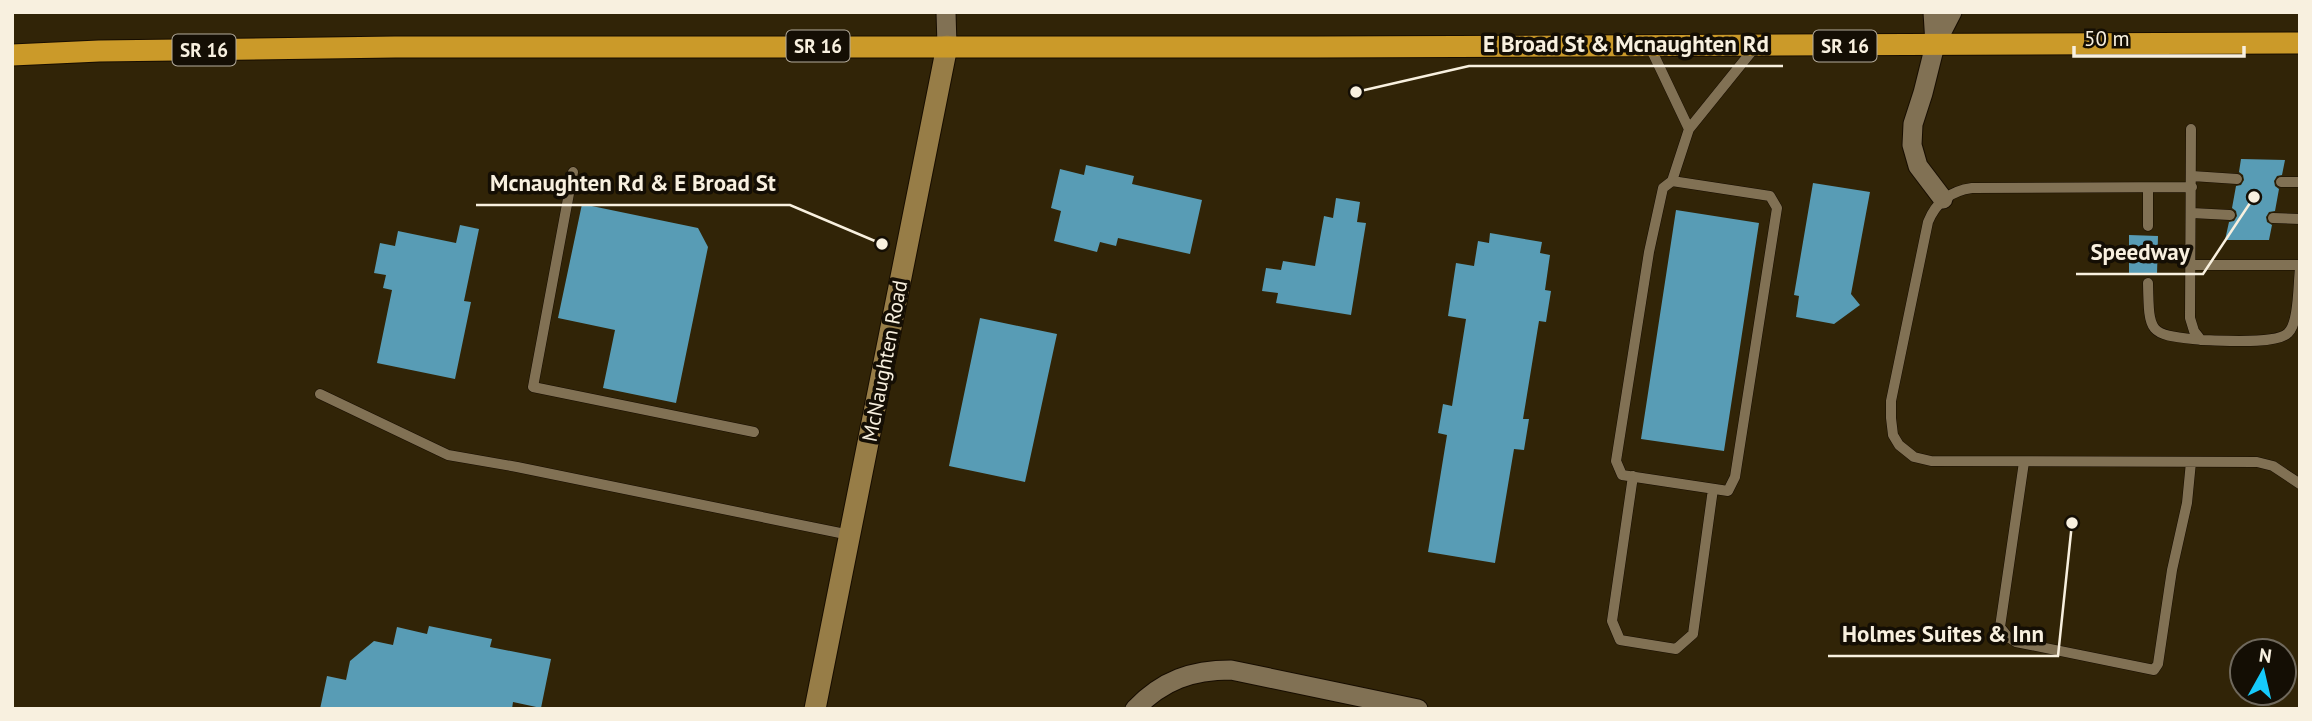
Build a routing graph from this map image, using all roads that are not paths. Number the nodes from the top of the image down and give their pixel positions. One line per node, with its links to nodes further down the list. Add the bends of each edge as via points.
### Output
1 (946, 12): 6 (street, McNaughten Road)
2 (1933, 12): 5 (street)
3 (1952, 12): 5 (street)
4 (2300, 43): 5 (highway, SR 16)
5 (1935, 45): 7 (highway, SR 16); 20 (street, via 1913,124 1912,145 1918,166)
6 (947, 46): 8 (highway, SR 16); 9 (highway, SR 16, via 395,47); 37 (street, McNaughten Road)
7 (1756, 46): 8 (highway, SR 16); 11 (lane)
8 (1650, 47): 11 (lane)
9 (12, 55)
10 (2191, 128): 13 (lane)
11 (1689, 129): 15 (lane)
12 (573, 172): 31 (lane, via 533,387)
13 (2192, 176): 14 (lane); 18 (lane)
14 (2237, 179)
15 (1672, 181): 34 (lane, via 1663,188 1649,252 1616,461 1622,475); 36 (lane, via 1770,195 1777,208 1735,477 1728,491)
16 (2280, 181): 17 (lane)
17 (2300, 182)
18 (2192, 187): 19 (lane); 21 (lane)
19 (2148, 188): 20 (lane, via 1972,188); 25 (lane)
20 (1942, 199): 32 (lane, via 1928,222 1891,401 1893,435 1914,457 1931,461)
21 (2192, 213): 22 (lane); 26 (lane)
22 (2230, 215)
23 (2273, 218): 24 (lane)
24 (2300, 219)
25 (2148, 226)
26 (2191, 265): 27 (lane); 29 (lane, via 2190,318)
27 (2300, 267): 29 (lane, via 2295,321 2288,334 2275,340)
28 (2148, 283): 29 (lane, via 2148,320 2156,331)
29 (2201, 340)
30 (320, 394): 37 (lane, via 448,456)
31 (754, 432)
32 (2024, 461): 33 (lane); 33 (lane, via 2000,627 2016,642 2154,670)
33 (2191, 462): 35 (lane, via 2257,462 2273,466)
34 (1633, 476): 36 (lane); 36 (lane, via 1612,621 1620,639 1676,649 1693,634)
35 (2300, 484)
36 (1713, 489)
37 (850, 535): 38 (street, McNaughten Road)
38 (815, 709)
39 (1135, 709): 40 (street, via 1160,688 1205,670 1231,670)
40 (1418, 709)

